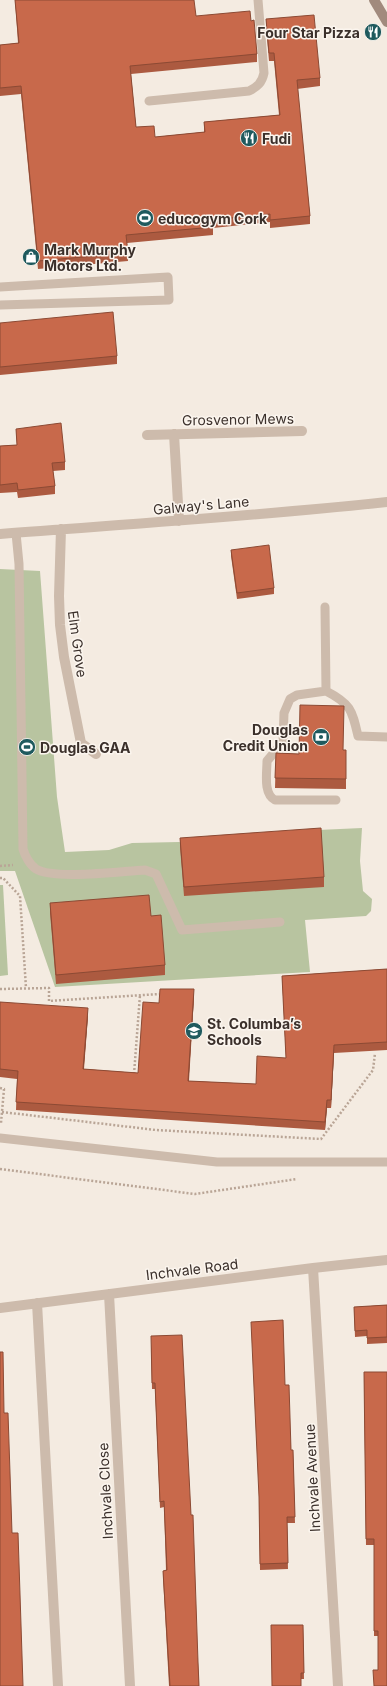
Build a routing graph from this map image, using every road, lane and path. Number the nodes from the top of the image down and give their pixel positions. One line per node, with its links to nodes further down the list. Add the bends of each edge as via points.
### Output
1 (258, 0): 4 (lane, via 264,73 257,87 249,91)
2 (374, 0): 3 (main road)
3 (387, 22)
4 (149, 101)
5 (0, 286): 6 (lane, via 168,277 169,300)
6 (0, 305)
7 (302, 431): 8 (street, Grosvenor Mews)
8 (174, 434): 9 (street, Grosvenor Mews); 11 (street, Grosvenor Mews)
9 (147, 435)
10 (387, 502): 11 (street, Galway's Lane)
11 (180, 521): 12 (street, Galway's Lane)
12 (61, 529): 13 (street, Galway's Lane); 18 (street, Elm Grove, via 59,596 64,657 81,743)
13 (16, 533): 14 (street, Galway's Lane); 21 (lane, via 19,564 23,849 26,857 36,869 56,875 145,870 156,874 182,930)
14 (0, 534)
15 (325, 607): 16 (lane)
16 (326, 691): 17 (lane, via 346,703 352,713 358,736); 19 (lane, via 297,695 290,699 284,714 283,742 267,761 267,789 275,800)
17 (387, 737)
18 (96, 754)
19 (336, 800)
20 (0, 878): 22 (path, via 3,878 20,896)
21 (280, 922)
22 (26, 988): 23 (path); 25 (path, via 49,988 49,1001)
23 (0, 989)
24 (159, 994): 25 (path)
25 (140, 995): 27 (path)
26 (375, 1053): 29 (path, via 373,1070 321,1139 156,1130)
27 (134, 1074)
28 (0, 1088): 29 (path, via 4,1089)
29 (2, 1112): 30 (path)
30 (1, 1118): 31 (path)
31 (1, 1128)
32 (0, 1138): 33 (lane, via 217,1162)
33 (387, 1162)
34 (0, 1169): 35 (path, via 194,1194 296,1179)
35 (301, 1176)
36 (387, 1260): 37 (street, Inchvale Road)
37 (313, 1268): 38 (street, Inchvale Road); 43 (street, Inchvale Avenue)
38 (109, 1294): 39 (street, Inchvale Road); 42 (street, Inchvale Close)
39 (37, 1303): 40 (street, Inchvale Road); 41 (street)
40 (0, 1308)
41 (58, 1686)
42 (130, 1686)
43 (338, 1686)

